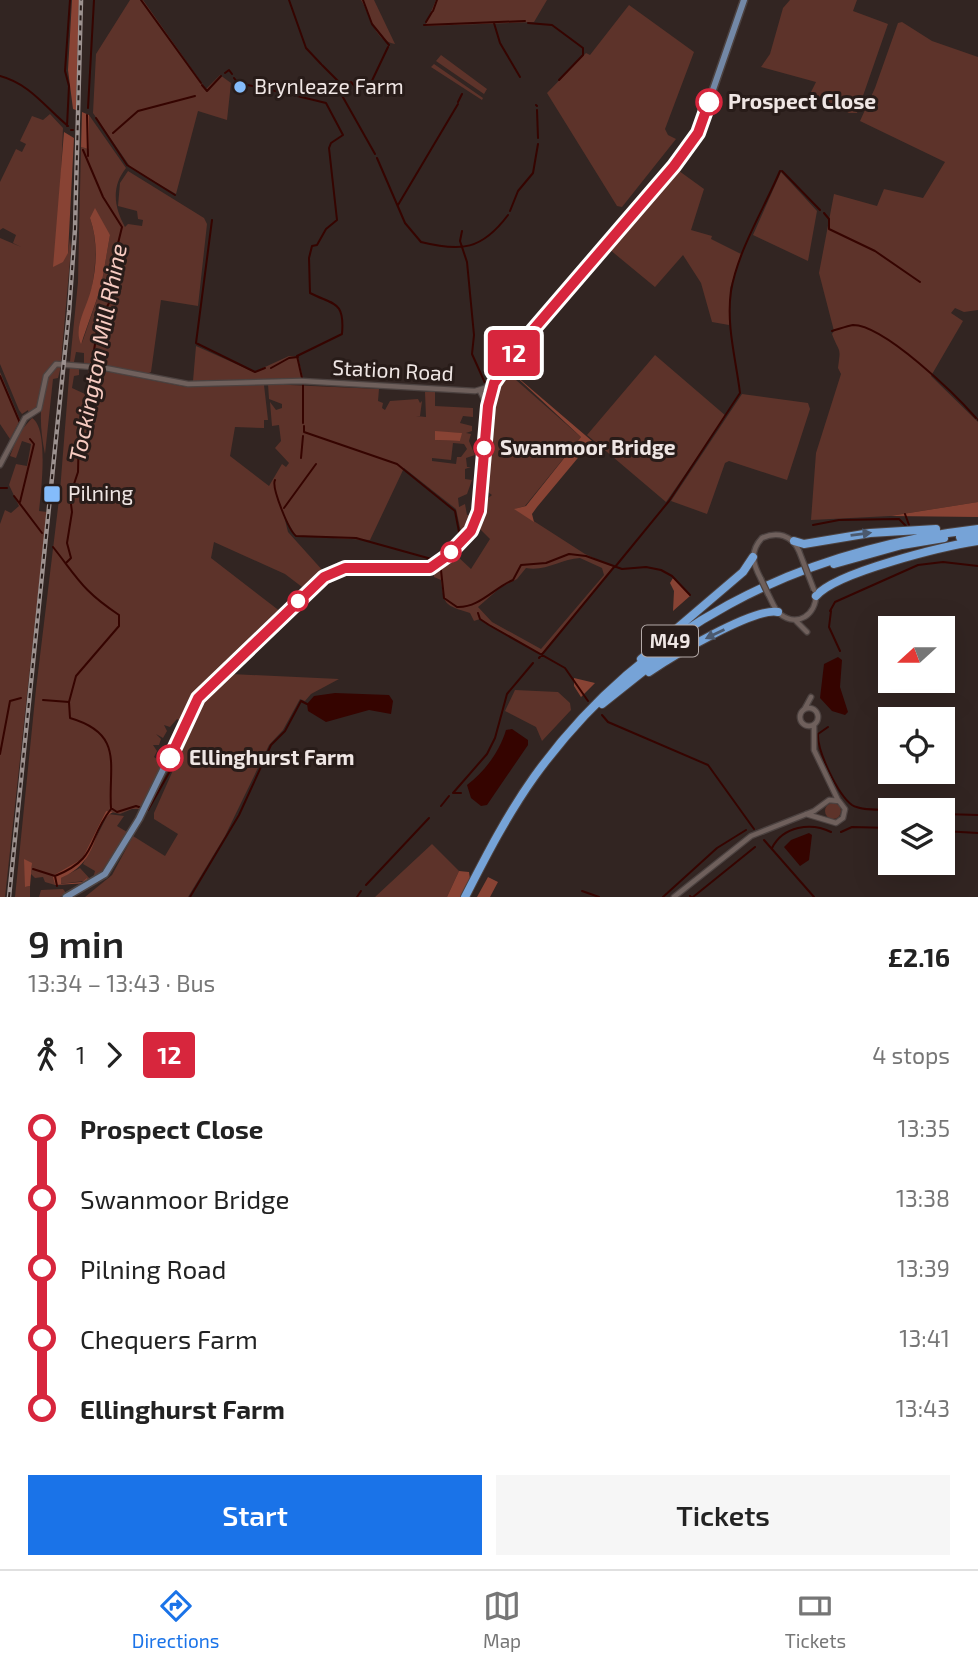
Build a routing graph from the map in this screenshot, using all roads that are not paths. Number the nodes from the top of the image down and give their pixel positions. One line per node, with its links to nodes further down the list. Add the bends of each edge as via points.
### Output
1 (744, 0): 2 (main road, via 698,133)
2 (502, 369): 3 (street, Station Road); 4 (main road)
3 (480, 391): 4 (street, Station Road); 5 (street, Station Road, via 303,381 188,384 61,364 51,367 35,413 25,418)
4 (488, 406): 27 (main road, via 477,521 447,556 422,569 345,568 324,577 198,698 144,809 105,874)
5 (0, 465)
6 (978, 528): 8 (highway, M49, one-way to 6, via 804,544 870,533); 15 (highway, M49, via 856,551 774,582 685,631)
7 (978, 535): 16 (highway, M49, via 858,556 775,587 686,637)
8 (794, 541): 10 (street, via 770,534 758,542); 11 (street, bridge)
9 (978, 541): 11 (highway, via 906,557)
10 (752, 557): 12 (street, bridge); 15 (highway, M49, via 743,572)
11 (815, 593): 13 (street)
12 (778, 612): 14 (street); 16 (highway, M49, one-way to 16, via 758,614 696,643)
13 (807, 616): 14 (street); 14 (street, via 807,632)
14 (795, 620)
15 (611, 688): 28 (highway, M49, via 534,777)
16 (604, 703): 29 (highway, M49, via 560,751 516,813)
17 (805, 708): 18 (street); 18 (street, via 811,697); 19 (street, via 800,718)
18 (813, 708): 20 (street, via 819,716)
19 (806, 725): 20 (street); 21 (street)
20 (814, 725): 21 (street)
21 (813, 739): 22 (street)
22 (832, 787): 23 (street); 24 (street)
23 (839, 800): 24 (street); 26 (street, via 845,808 843,818 833,823)
24 (824, 803): 25 (street); 26 (street)
25 (806, 814): 26 (street); 30 (street, via 751,836)
26 (824, 819)
27 (66, 897)
28 (465, 897)
29 (471, 897)
30 (674, 897)

